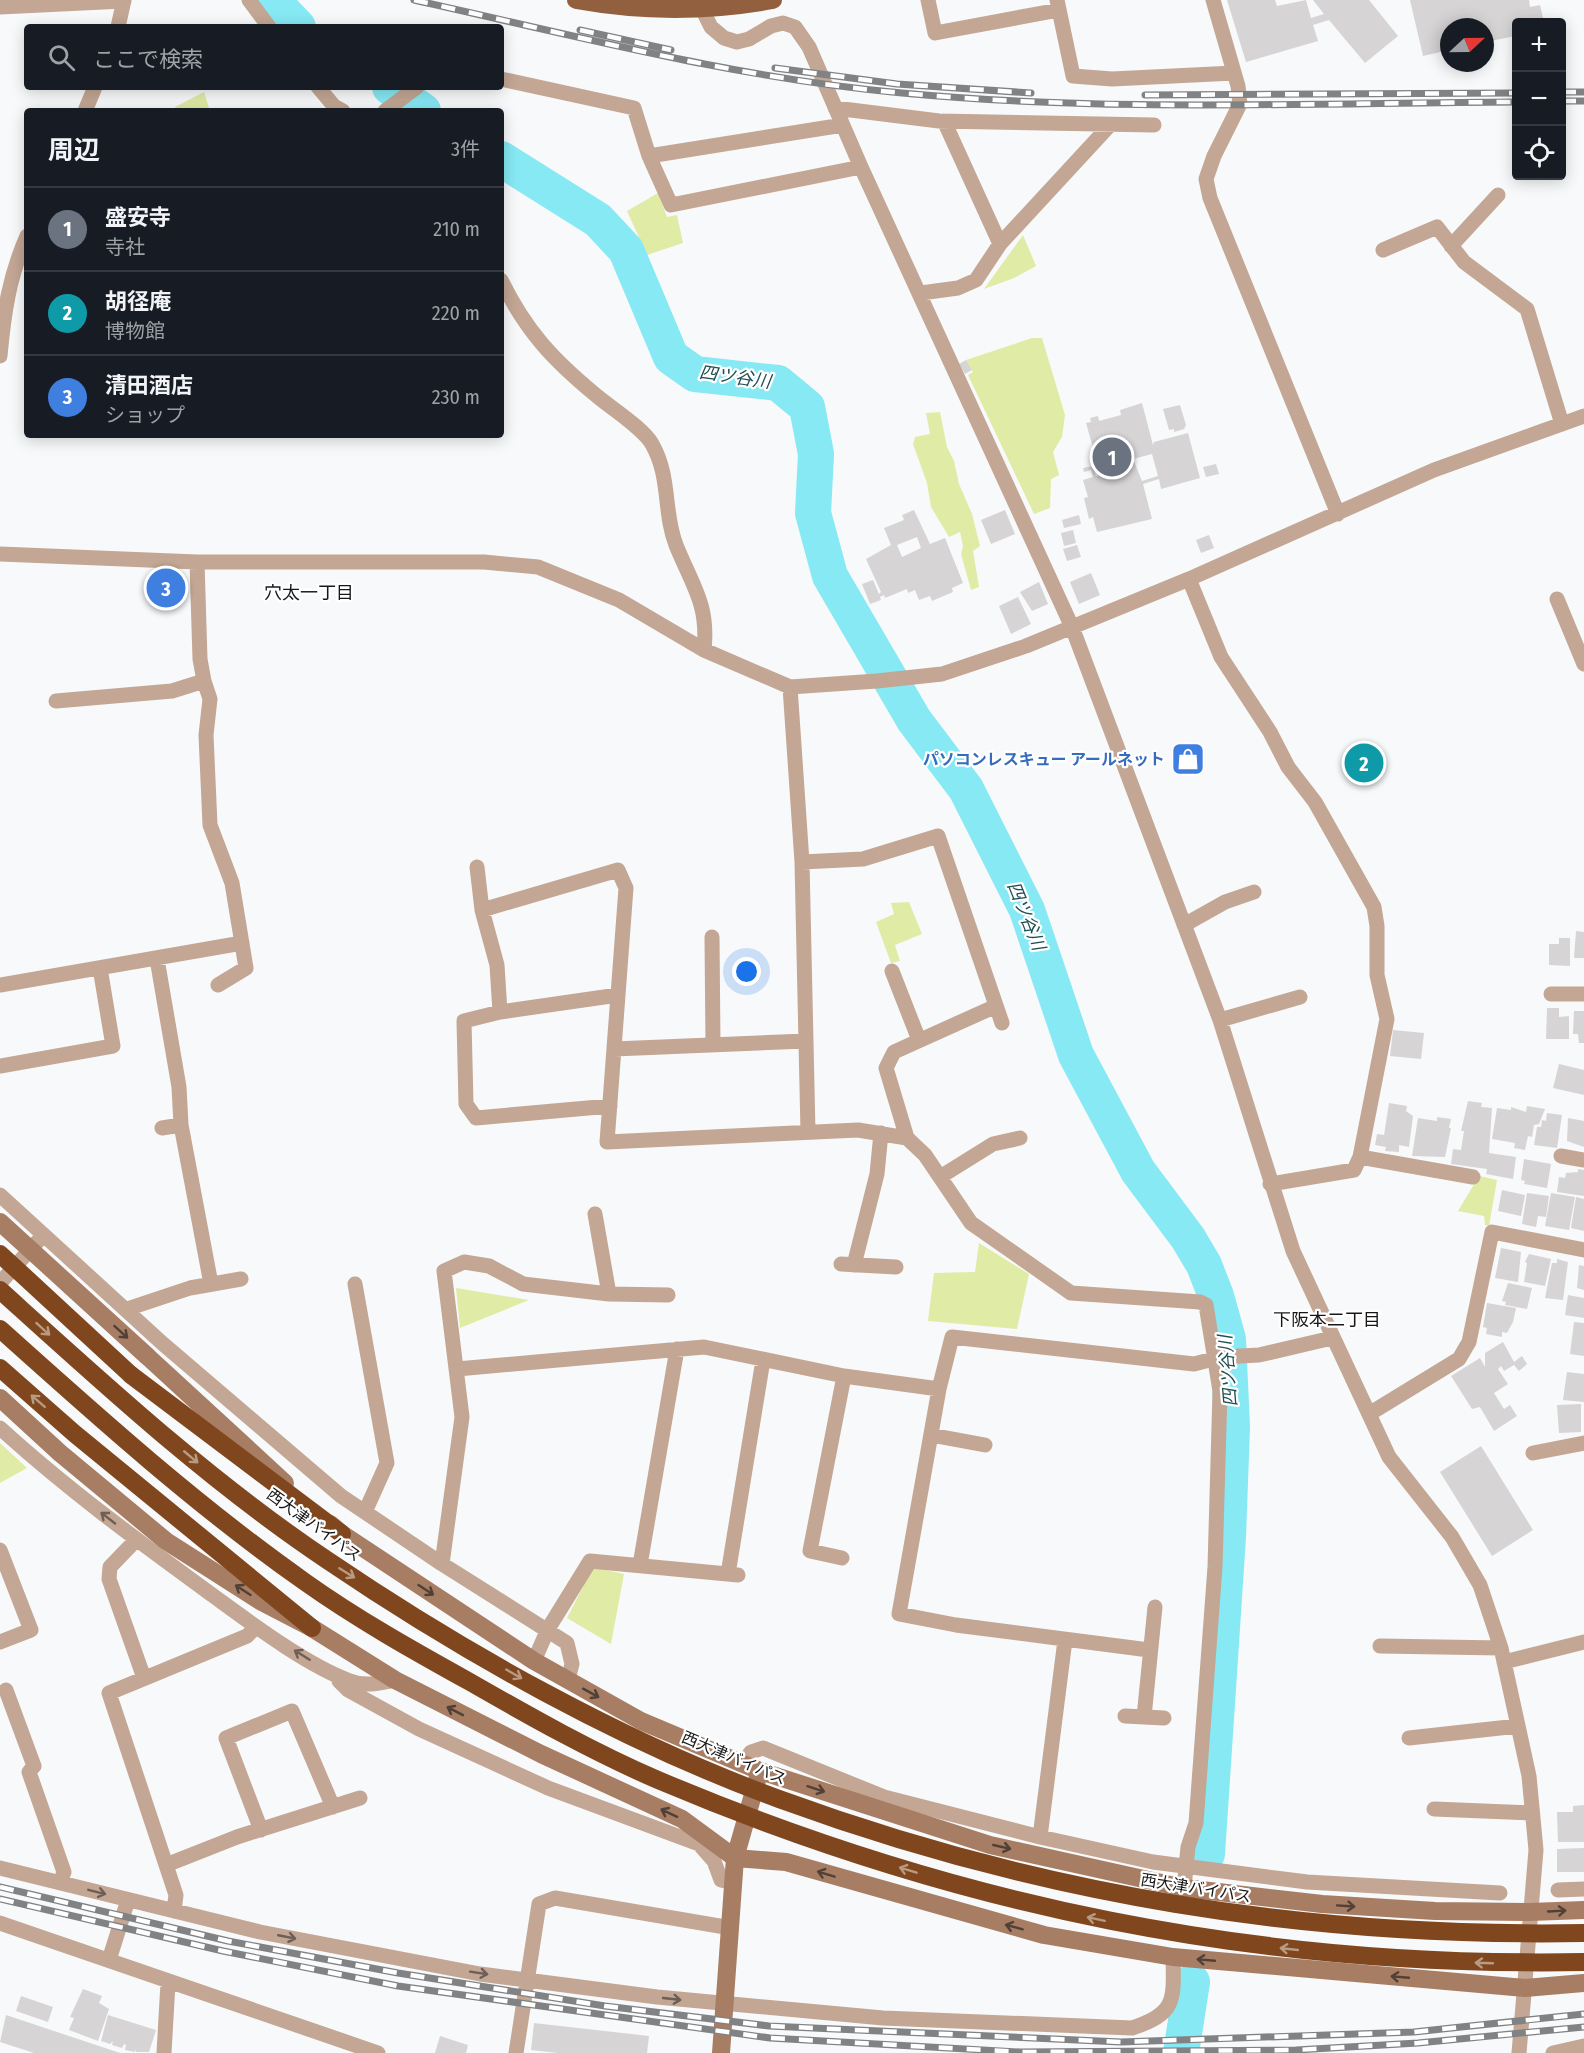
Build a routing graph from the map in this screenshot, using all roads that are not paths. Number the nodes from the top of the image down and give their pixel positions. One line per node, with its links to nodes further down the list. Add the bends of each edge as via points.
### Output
1 (124, 0): 8 (street); 10 (street)
2 (249, 0): 11 (street)
3 (576, 0): 9 (main road, via 656,10)
4 (772, 0): 9 (main road)
5 (928, 0): 7 (street, via 935,33)
6 (1213, 0): 12 (street)
7 (1058, 5): 12 (street, via 1073,76 1112,79)
8 (0, 6)
9 (702, 9): 20 (street, via 711,27 724,38 737,42 771,26 783,23 795,27 809,47)
10 (119, 24)
11 (267, 24)
12 (1234, 73): 38 (street, via 1240,104 1206,178 1210,198)
13 (504, 80): 25 (street, via 634,108)
14 (94, 90): 17 (street)
15 (321, 90): 18 (street)
16 (414, 90): 19 (street)
17 (86, 108)
18 (338, 108)
19 (389, 108)
20 (835, 108): 21 (street); 22 (street)
21 (944, 121): 23 (street); 29 (street)
22 (843, 125): 25 (street); 26 (street)
23 (1110, 125): 24 (street); 29 (street)
24 (1154, 125)
25 (649, 156): 26 (street, via 671,205)
26 (861, 167): 33 (street)
27 (1498, 195): 30 (street)
28 (24, 243): 34 (street)
29 (1000, 244): 33 (street, via 976,280 958,288)
30 (1451, 246): 31 (street, via 1437,227); 37 (street, via 1480,276 1527,309)
31 (1383, 250)
32 (504, 286): 44 (street, via 526,326 545,349 651,442 664,472 675,543 698,592 706,627)
33 (921, 293): 43 (street)
34 (2, 311): 35 (street)
35 (0, 356)
36 (1584, 416): 37 (street)
37 (1562, 424): 38 (street, via 1434,470)
38 (1338, 514): 41 (street)
39 (0, 554): 40 (street)
40 (197, 562): 44 (street, via 484,562 538,567 619,600); 46 (street)
41 (1189, 579): 43 (street); 82 (street, via 1221,657 1288,766 1315,802 1374,907 1377,975 1387,1019)
42 (1557, 599): 45 (street)
43 (1072, 627): 47 (street, via 942,674); 53 (street)
44 (704, 650): 47 (street)
45 (1584, 664)
46 (204, 681): 48 (street, via 172,691); 55 (street, via 210,699 206,735 210,825 232,883)
47 (790, 687): 49 (street)
48 (56, 701)
49 (802, 862): 65 (street, via 863,860 938,836); 70 (street)
50 (477, 867): 52 (street)
51 (1254, 892): 53 (street, via 1225,902)
52 (482, 910): 63 (street, via 618,870 626,888); 66 (street, via 497,965)
53 (1184, 925): 67 (street)
54 (712, 937): 71 (street)
55 (242, 943): 56 (street); 60 (street, via 246,968)
56 (157, 959): 57 (street); 75 (street, via 179,1087)
57 (100, 968): 59 (street); 73 (street, via 113,1046)
58 (892, 971): 69 (street)
59 (0, 985)
60 (218, 985)
61 (1551, 994): 62 (street)
62 (1584, 994)
63 (618, 995): 66 (street); 72 (street)
64 (1300, 997): 67 (street)
65 (996, 1006): 68 (street); 69 (street)
66 (500, 1012): 74 (street, via 464,1021 466,1104 476,1118)
67 (1220, 1020): 86 (street)
68 (1002, 1023)
69 (920, 1040): 79 (street, via 894,1052 886,1068)
70 (806, 1041): 71 (street); 77 (street)
71 (713, 1045): 72 (street)
72 (614, 1049): 74 (street)
73 (0, 1066)
74 (610, 1106): 77 (street, via 608,1142)
75 (181, 1125): 76 (street); 96 (street)
76 (162, 1128)
77 (808, 1132): 78 (street)
78 (881, 1133): 79 (street); 93 (street, via 877,1174 848,1264)
79 (907, 1138): 84 (street)
80 (1020, 1138): 84 (street, via 993,1144)
81 (1561, 1156): 83 (street)
82 (1360, 1157): 85 (street); 86 (street, via 1354,1170)
83 (1584, 1160)
84 (940, 1177): 105 (street, via 971,1223 1071,1293 1206,1305)
85 (1473, 1177)
86 (1270, 1184): 103 (street, via 1293,1251)
87 (0, 1195): 90 (street)
88 (595, 1214): 99 (street)
89 (0, 1222): 119 (street, one-way to 119, bridge)
90 (44, 1235): 95 (street); 101 (street)
91 (1584, 1250): 112 (street, via 1492,1232 1469,1342 1459,1359)
92 (0, 1254): 119 (highway, bridge, via 131,1375)
93 (896, 1267)
94 (241, 1279): 96 (street)
95 (0, 1283)
96 (211, 1284): 101 (street)
97 (355, 1284): 118 (street, via 387,1463)
98 (0, 1290): 174 (highway, 西大津バイパス, one-way to 174, bridge, via 194,1460 324,1558 428,1625 550,1694 662,1749 774,1797 871,1831 981,1862 1153,1902 1390,1931)
99 (609, 1294): 100 (street); 108 (street, via 523,1284 489,1266 464,1262 444,1271)
100 (669, 1295)
101 (127, 1310): 118 (street, via 341,1496)
102 (0, 1329): 177 (highway, one-way to 102, bridge, via 1388,1959 1149,1930 975,1891 715,1803 654,1778 537,1720 306,1583 194,1497)
103 (1332, 1338): 105 (street, via 1258,1355); 112 (street)
104 (678, 1349): 106 (street, via 704,1347); 108 (street); 124 (street)
105 (1224, 1357): 110 (street, via 1194,1364 952,1337); 156 (street, via 1215,1567 1196,1823)
106 (763, 1360): 109 (street); 124 (street, via 733,1574)
107 (0, 1368): 127 (highway, one-way to 107)
108 (457, 1369): 123 (street, via 462,1417)
109 (844, 1376): 110 (street); 122 (street, via 810,1551)
110 (939, 1389): 114 (street)
111 (0, 1398): 127 (street, one-way to 111, via 260,1601 166,1541)
112 (1369, 1414): 134 (street, via 1389,1457 1452,1537 1480,1585)
113 (0, 1428): 120 (street, one-way to 113)
114 (931, 1436): 116 (street); 129 (street, via 898,1614)
115 (1584, 1443): 117 (street)
116 (986, 1445)
117 (1533, 1453)
118 (365, 1512): 123 (street)
119 (342, 1534): 135 (street, one-way to 135)
120 (136, 1540): 126 (street); 137 (street, via 110,1567 109,1578)
121 (0, 1550): 130 (street, via 31,1630)
122 (842, 1558)
123 (441, 1564): 128 (street)
124 (640, 1565): 128 (street, via 590,1561)
125 (1155, 1607): 133 (street)
126 (256, 1627): 136 (street, one-way to 126); 137 (street, via 247,1636)
127 (312, 1628): 138 (street)
128 (548, 1629): 135 (street); 139 (street, via 567,1643 572,1664)
129 (1065, 1640): 133 (street); 153 (street)
130 (0, 1642)
131 (1584, 1642): 134 (street)
132 (1380, 1646): 134 (street)
133 (1149, 1650): 142 (street)
134 (1502, 1655): 144 (street)
135 (534, 1661): 139 (street)
136 (326, 1669): 138 (street, via 351,1682 373,1685); 160 (street, via 348,1690 419,1729 548,1788 699,1845 714,1861 721,1880)
137 (144, 1678): 155 (street, via 109,1693)
138 (395, 1680): 154 (street, one-way to 138, via 682,1819)
139 (568, 1680): 146 (street, one-way to 146, via 641,1721)
140 (6, 1690): 159 (street, via 34,1766 29,1772 64,1872)
141 (1125, 1716): 142 (street)
142 (1144, 1717): 143 (street)
143 (1164, 1718)
144 (1518, 1726): 145 (street); 151 (street)
145 (1409, 1738)
146 (742, 1764): 147 (street); 153 (street, via 751,1752 763,1748 884,1797)
147 (760, 1771): 154 (street); 161 (street, one-way to 161, via 990,1845)
148 (360, 1798): 149 (street)
149 (333, 1807): 152 (street); 152 (street, via 292,1711 225,1738)
150 (1434, 1809): 151 (street)
151 (1532, 1813): 171 (street, via 1536,1850)
152 (261, 1830): 155 (street)
153 (1040, 1837): 156 (street)
154 (735, 1858): 160 (street); 175 (street, one-way to 154, via 1044,1935 786,1862)
155 (166, 1865): 169 (street, via 176,1895)
156 (1185, 1867): 158 (street); 161 (street)
157 (0, 1868): 159 (street)
158 (1221, 1871): 163 (street, via 1307,1882); 165 (street)
159 (60, 1882): 167 (street, one-way to 167)
160 (734, 1883): 173 (street)
161 (1184, 1888): 165 (street)
162 (1584, 1889): 164 (street)
163 (1437, 1890): 166 (street); 170 (street)
164 (1558, 1890)
165 (1219, 1892): 170 (street, one-way to 170)
166 (1500, 1893)
167 (128, 1900): 169 (street); 176 (street)
168 (1584, 1910): 171 (street, one-way to 168)
169 (174, 1911): 178 (street, one-way to 178, via 260,1932)
170 (1435, 1911): 171 (street)
171 (1530, 1912): 181 (street)
172 (0, 1923): 176 (street)
173 (731, 1928): 178 (street, via 555,1898 539,1904); 182 (street)
174 (1584, 1933)
175 (1173, 1957): 181 (street, one-way to 175); 182 (street, via 1169,2007 1154,2021 1132,2028 884,2018)
176 (109, 1960): 179 (street)
177 (1584, 1962)
178 (527, 1980): 182 (street, one-way to 182); 186 (street)
179 (168, 1983): 184 (street); 185 (street)
180 (1584, 1983): 181 (street)
181 (1525, 1988): 188 (street)
182 (725, 2004): 187 (street)
183 (1584, 2046): 189 (street)
184 (164, 2053)
185 (378, 2053)
186 (516, 2053)
187 (721, 2053)
188 (1519, 2053)
189 (1553, 2053)

